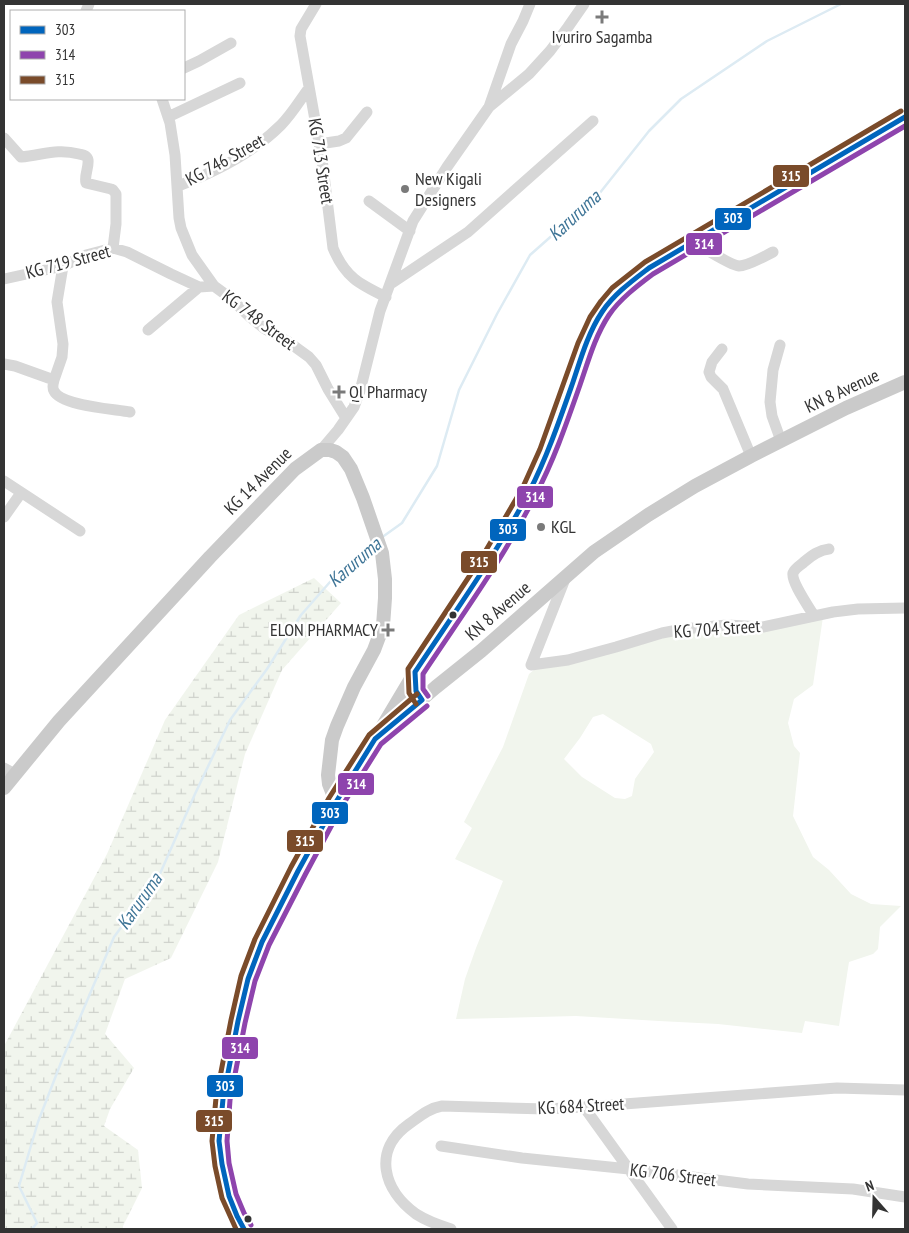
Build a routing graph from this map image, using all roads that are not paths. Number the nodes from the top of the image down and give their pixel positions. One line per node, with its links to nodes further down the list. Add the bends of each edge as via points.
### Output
1 (316, 4): 7 (street, KG 713 Street, via 300,33)
2 (530, 4): 9 (street, via 511,44)
3 (584, 4): 9 (street, via 529,74)
4 (231, 43): 5 (street)
5 (185, 68)
6 (240, 83): 11 (street)
7 (309, 88): 15 (street, KG 713 Street); 16 (street, KG 746 Street, via 282,124 264,140 215,170)
8 (162, 100): 11 (street, KG 748 Street)
9 (489, 107): 18 (street, via 447,167)
10 (367, 112): 15 (street, via 346,138)
11 (168, 117): 16 (street, KG 748 Street)
12 (905, 117): 19 (main road)
13 (593, 121): 24 (street, via 468,232)
14 (4, 138): 20 (street, via 22,157 70,152 87,157 86,183 114,190 116,194)
15 (319, 144): 27 (street, KG 713 Street, via 333,248 342,267 352,278)
16 (178, 186): 25 (street, KG 748 Street, via 181,228 192,255)
17 (369, 201): 18 (street)
18 (410, 231): 24 (street)
19 (693, 242): 21 (street, via 739,266); 49 (main road, via 630,282 602,312 588,339 558,425 530,490 504,538)
20 (113, 248): 22 (street, KG 719 Street, via 86,255); 26 (street, KG 719 Street)
21 (773, 252)
22 (63, 266): 23 (street, KG 719 Street); 32 (street, via 57,302 62,357)
23 (4, 279)
24 (392, 283): 27 (street)
25 (214, 286): 26 (street, KG 719 Street); 35 (street, KG 748 Street, via 265,329 309,357)
26 (199, 287): 28 (street)
27 (386, 297): 35 (street, via 360,391)
28 (148, 330)
29 (780, 345): 37 (street, via 773,370 770,402)
30 (722, 349): 39 (street, via 709,372 722,389)
31 (4, 364): 32 (street)
32 (54, 380): 34 (street, via 58,396 75,404)
33 (905, 382): 37 (main road, KN 8 Avenue)
34 (130, 412)
35 (346, 418): 36 (street)
36 (338, 430): 38 (street); 40 (street)
37 (781, 441): 39 (main road, KN 8 Avenue)
38 (321, 450): 40 (main road, KG 14 Avenue, via 330,450); 55 (main road, KG 14 Avenue, via 294,469 59,722)
39 (751, 456): 46 (main road, KN 8 Avenue, via 648,515 594,552)
40 (343, 457): 57 (main road, via 363,498 382,553 386,579 383,626 332,740 328,774)
41 (4, 481): 42 (street)
42 (21, 493): 43 (street); 44 (street)
43 (4, 517)
44 (80, 531)
45 (829, 549): 48 (street, via 816,553 793,574)
46 (565, 578): 48 (street, KG 704 Street, via 531,665 568,660 676,630 763,627); 50 (main road, KN 8 Avenue)
47 (905, 608): 48 (street, KG 704 Street, via 858,609)
48 (814, 616)
49 (415, 675): 50 (main road); 51 (main road); 52 (main road, via 416,691)
50 (436, 687): 52 (main road, KN 8 Avenue)
51 (404, 691): 53 (main road); 54 (main road)
52 (422, 700): 53 (main road, KN 8 Avenue)
53 (410, 710): 54 (main road, KN 8 Avenue)
54 (375, 739): 57 (main road, KN 8 Avenue)
55 (9, 771): 56 (main road, KG 14 Avenue)
56 (4, 788)
57 (336, 802): 63 (main road, KN 8 Avenue, via 262,942 248,979 238,1021 223,1099 219,1141 229,1196)
58 (905, 1090): 59 (street, KG 684 Street, via 837,1088)
59 (584, 1107): 61 (street); 64 (street, KG 684 Street, via 442,1106 432,1108 406,1126 396,1136 386,1157 389,1183 416,1214)
60 (442, 1146): 61 (street, KG 706 Street)
61 (630, 1169): 62 (street, KG 706 Street, via 748,1184 853,1188); 65 (street)
62 (905, 1197)
63 (244, 1229)
64 (451, 1229)
65 (672, 1229)

